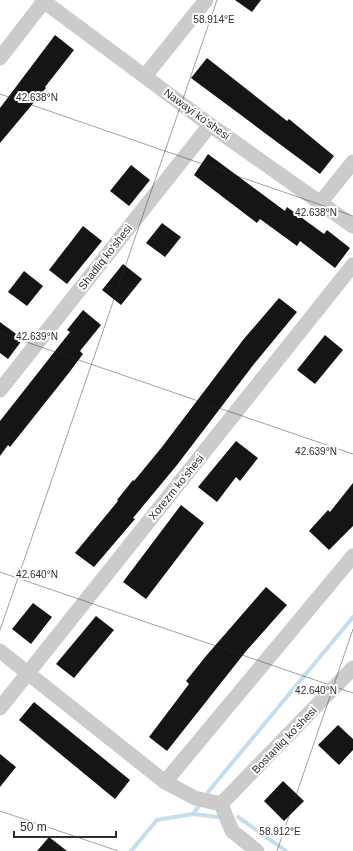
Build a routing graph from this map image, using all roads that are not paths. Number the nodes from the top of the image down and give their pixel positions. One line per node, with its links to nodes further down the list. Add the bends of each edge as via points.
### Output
1 (44, 0): 3 (street); 4 (street, Nawayi ko'shesi)
2 (206, 0): 4 (street)
3 (0, 58)
4 (145, 76): 5 (street, Nawayi ko'shesi)
5 (210, 125): 7 (street, Nawayi ko'shesi); 10 (street, Shadliq ko'shesi)
6 (353, 162): 7 (street)
7 (321, 202): 8 (street, Nawayi ko'shesi)
8 (353, 226)
9 (353, 265): 14 (street, Xorezm ko'shesi)
10 (0, 390)
11 (353, 556): 16 (street)
12 (0, 651): 14 (street)
13 (353, 668): 17 (street, Bostanliq ko'shesi)
14 (27, 673): 15 (street, Xorezm ko'shesi); 16 (street)
15 (0, 708)
16 (165, 782): 17 (street, via 195,798)
17 (226, 800): 18 (street, via 232,831)
18 (257, 851)

